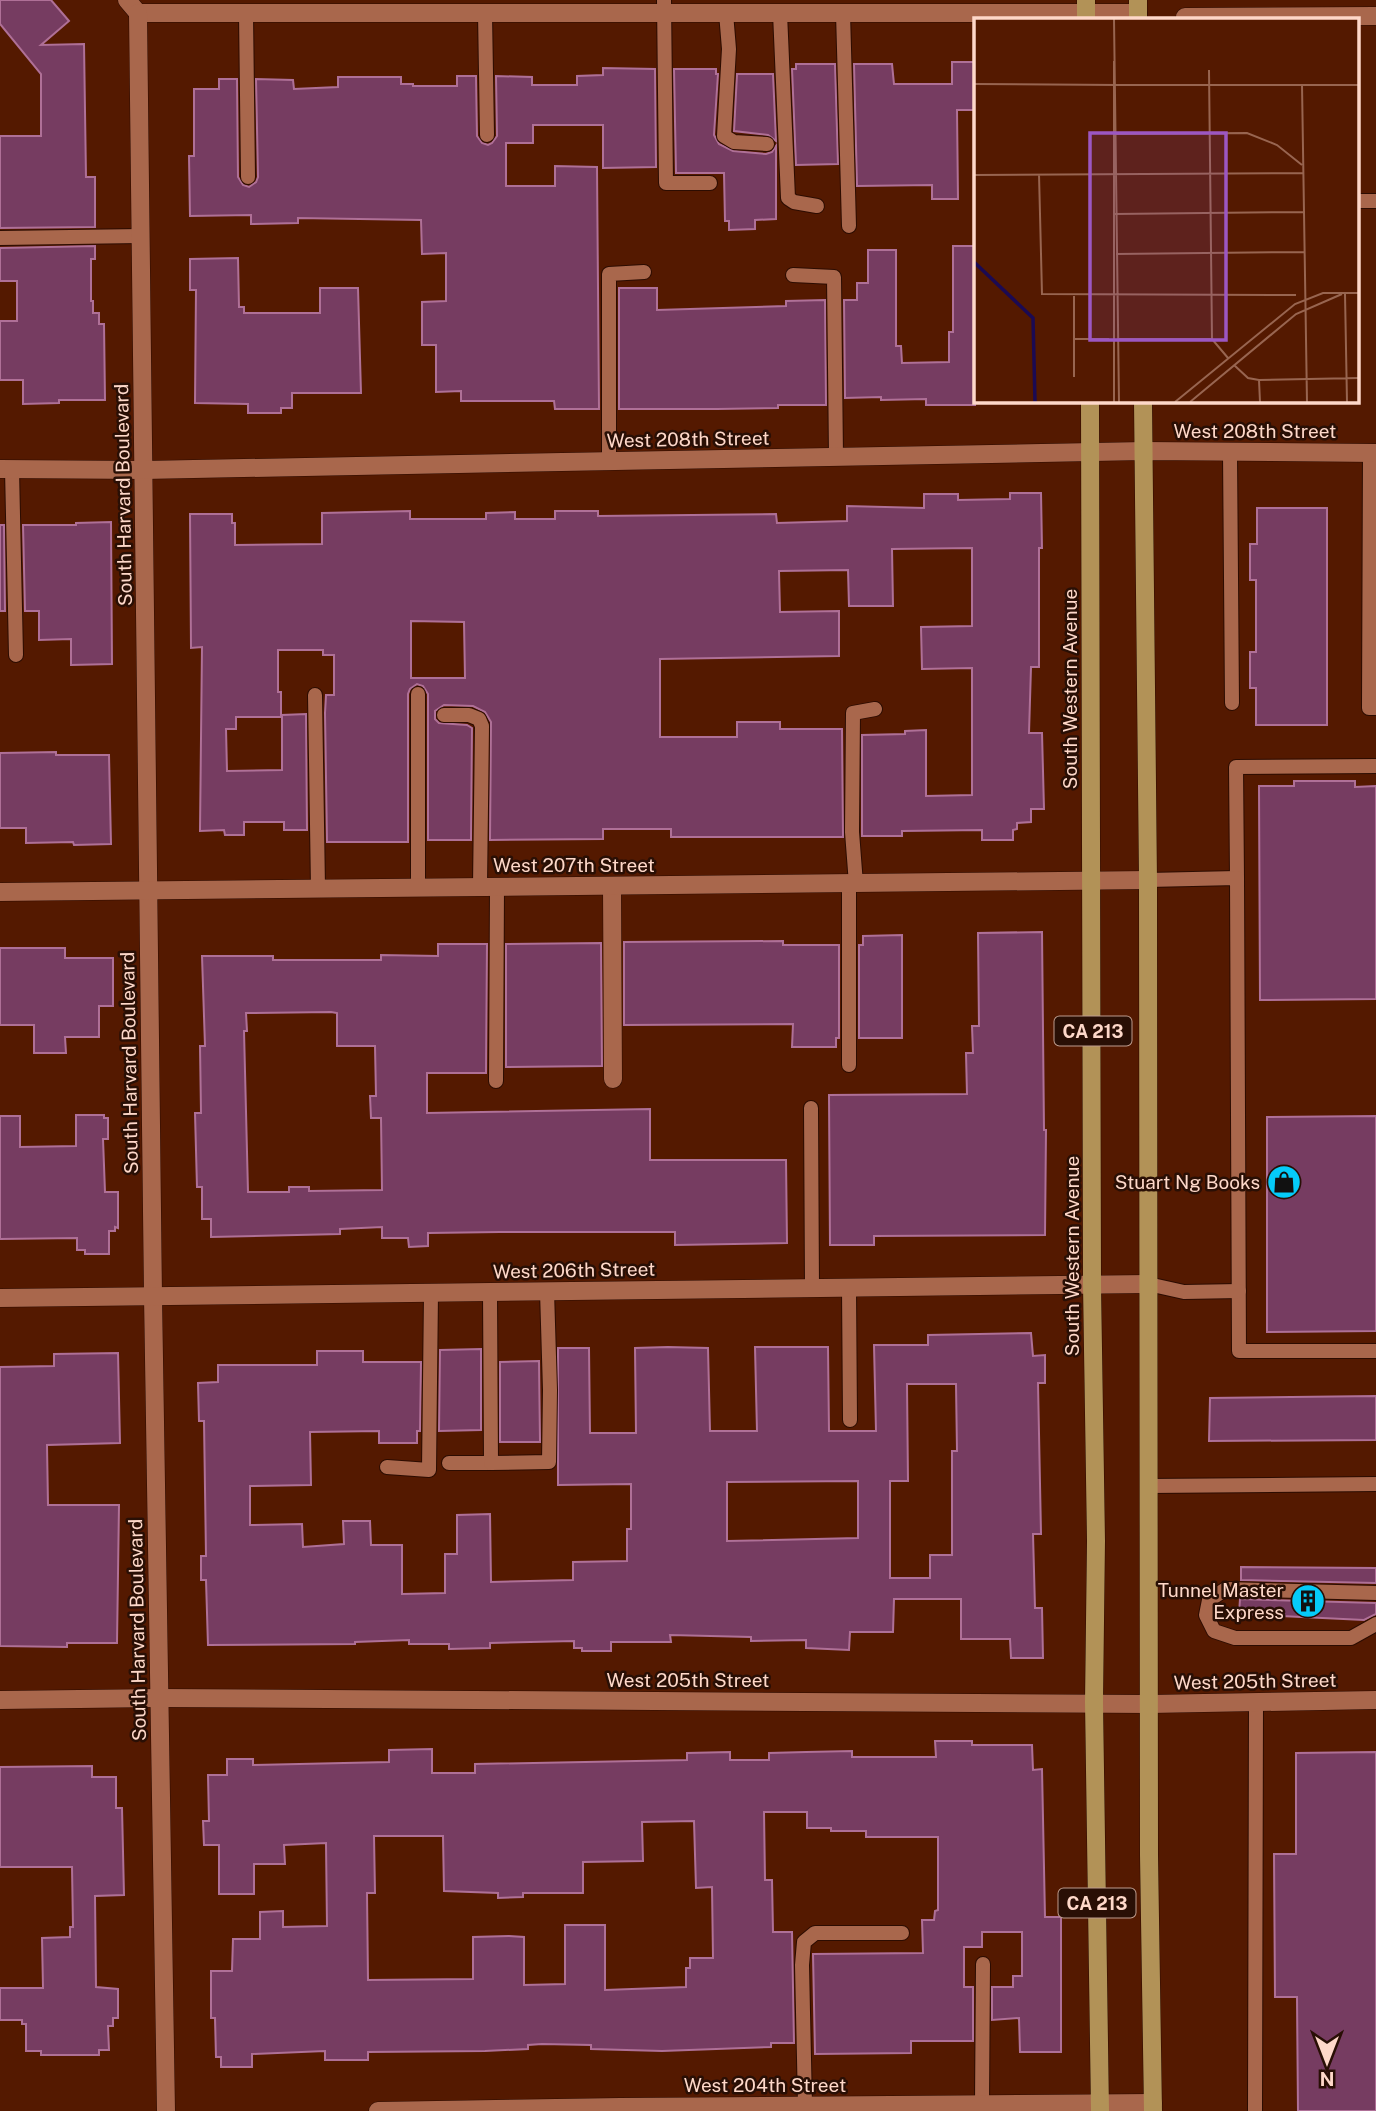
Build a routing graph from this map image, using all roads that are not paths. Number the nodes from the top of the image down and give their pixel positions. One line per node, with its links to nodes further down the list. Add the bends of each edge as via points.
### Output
1 (133, 7): 6 (street); 21 (street, South Harvard Boulevard)
2 (418, 7): 6 (street); 7 (street)
3 (665, 7): 7 (street); 8 (street); 16 (lane, via 666,183)
4 (1086, 11): 5 (street); 10 (street)
5 (1138, 11)
6 (246, 13): 15 (lane)
7 (485, 13): 13 (lane)
8 (726, 13): 9 (street); 14 (lane, via 729,49 724,136 734,142)
9 (780, 13): 10 (street); 19 (lane, via 788,198)
10 (842, 13): 20 (lane)
11 (1376, 16): 12 (street)
12 (1185, 17)
13 (487, 135)
14 (767, 144)
15 (248, 177)
16 (710, 183)
17 (1358, 201): 18 (lane)
18 (1376, 201)
19 (817, 206)
20 (849, 226)
21 (141, 236): 22 (lane); 34 (street, South Harvard Boulevard)
22 (0, 238)
23 (644, 272): 32 (lane, via 608,274)
24 (793, 275): 31 (lane, via 834,277)
25 (1090, 402): 28 (main road, South Western Avenue / CA 213)
26 (1143, 402): 27 (main road, CA 213)
27 (1144, 451): 28 (street, West 208th Street); 29 (street, West 208th Street); 45 (main road, CA 213)
28 (1090, 452): 31 (street, West 208th Street); 46 (main road, South Western Avenue / CA 213)
29 (1230, 452): 30 (street, West 208th Street); 39 (lane)
30 (1373, 453): 35 (lane)
31 (836, 457): 32 (street, West 208th Street)
32 (609, 461): 34 (street, West 208th Street)
33 (6, 469): 34 (street, West 208th Street); 36 (lane)
34 (144, 470): 52 (street, South Harvard Boulevard)
35 (1373, 545): 40 (lane, via 1369,708)
36 (16, 656)
37 (418, 694): 49 (lane)
38 (316, 695): 51 (lane)
39 (1232, 703)
40 (1376, 708)
41 (875, 709): 47 (lane, via 853,713)
42 (444, 715): 50 (lane, via 469,715 482,726)
43 (1376, 766): 44 (lane, via 1236,767)
44 (1237, 878): 45 (lane); 62 (lane)
45 (1148, 880): 46 (street, West 207th Street); 59 (main road, CA 213)
46 (1091, 882): 47 (street, West 207th Street); 58 (main road, South Western Avenue / CA 213)
47 (852, 884): 48 (street, West 207th Street); 54 (lane)
48 (612, 886): 50 (street, West 207th Street); 55 (street)
49 (418, 887): 50 (street, West 207th Street); 51 (street, West 207th Street)
50 (489, 887): 56 (lane)
51 (318, 888): 52 (street, West 207th Street)
52 (148, 889): 53 (street, West 207th Street); 66 (street, South Harvard Boulevard)
53 (0, 891)
54 (849, 1065)
55 (613, 1079)
56 (496, 1081)
57 (811, 1108): 60 (lane)
58 (1092, 1284): 59 (street, West 206th Street); 61 (street, West 206th Street); 80 (main road, South Western Avenue / CA 213)
59 (1148, 1284): 62 (lane, via 1184,1292); 74 (main road, CA 213)
60 (812, 1288): 61 (street, West 206th Street); 64 (street, West 206th Street)
61 (849, 1288): 69 (lane)
62 (1239, 1291): 68 (lane, via 1239,1352)
63 (490, 1292): 64 (street, West 206th Street); 65 (street, West 206th Street); 71 (lane)
64 (547, 1292): 71 (lane, via 549,1462)
65 (431, 1293): 66 (street, West 206th Street); 72 (lane, via 429,1470)
66 (153, 1296): 67 (street, West 206th Street); 77 (street, South Harvard Boulevard)
67 (0, 1298)
68 (1376, 1351)
69 (850, 1420)
70 (449, 1463): 71 (lane)
71 (491, 1463)
72 (387, 1467)
73 (1376, 1484): 74 (lane)
74 (1148, 1486): 82 (main road, CA 213)
75 (1376, 1593): 76 (lane, via 1226,1589 1209,1600 1206,1615 1214,1632 1235,1638 1352,1637)
76 (1376, 1624)
77 (158, 1698): 78 (street, West 205th Street); 80 (street, West 205th Street); 90 (street, South Harvard Boulevard)
78 (0, 1700)
79 (1376, 1700): 81 (street, West 205th Street)
80 (1094, 1702): 82 (street, West 205th Street); 87 (main road, South Western Avenue / CA 213)
81 (1256, 1702): 82 (street, West 205th Street); 92 (lane)
82 (1150, 1704): 88 (main road, CA 213)
83 (902, 1933): 86 (lane, via 815,1933 804,1942)
84 (983, 1964): 85 (lane)
85 (982, 2104): 86 (street, West 204th Street); 87 (street, West 204th Street)
86 (805, 2105): 89 (street, West 204th Street)
87 (1100, 2107): 88 (street, West 204th Street)
88 (1153, 2107)
89 (620, 2109): 91 (street, West 204th Street)
90 (166, 2111)
91 (378, 2111)
92 (1255, 2111)

